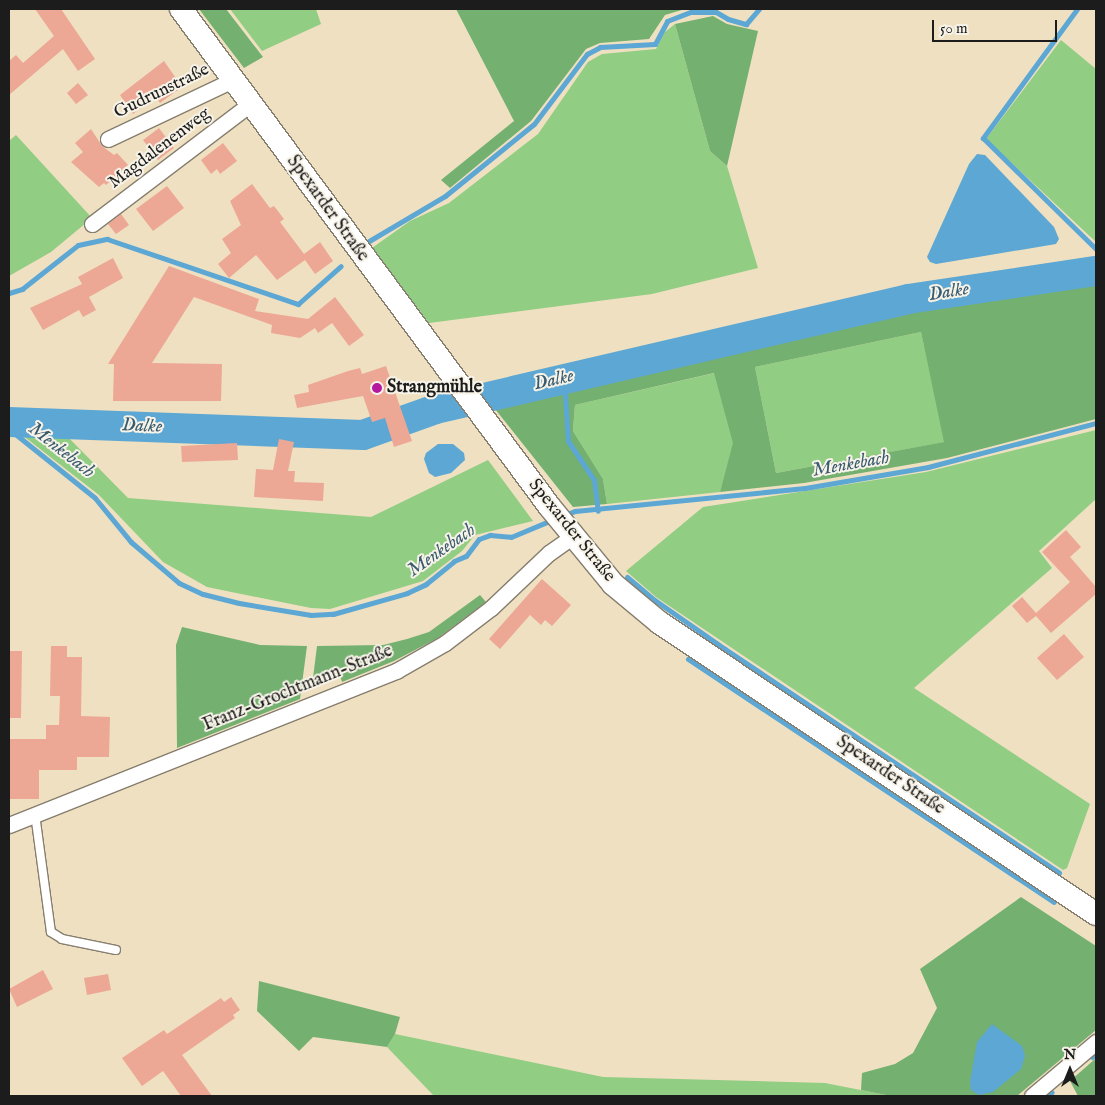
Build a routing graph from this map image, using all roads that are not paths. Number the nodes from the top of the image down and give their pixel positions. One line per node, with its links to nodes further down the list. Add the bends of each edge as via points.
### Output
1 (181, 9): 2 (main road, Spexarder Straße)
2 (233, 80): 3 (main road, Spexarder Straße); 4 (street, Gudrunstraße)
3 (250, 104): 5 (street, Magdalenenweg); 6 (main road, Spexarder Straße)
4 (108, 139)
5 (92, 224)
6 (570, 534): 7 (street, Franz-Grochtmann-Straße, via 491,608 445,643 396,671); 9 (main road, Spexarder Straße, via 613,584 660,623)
7 (35, 814): 8 (street, Franz-Grochtmann-Straße); 10 (lane, via 51,932 62,939)
8 (9, 825)
9 (1096, 914)
10 (116, 950)
11 (1096, 1042): 12 (street)
12 (1032, 1096)

